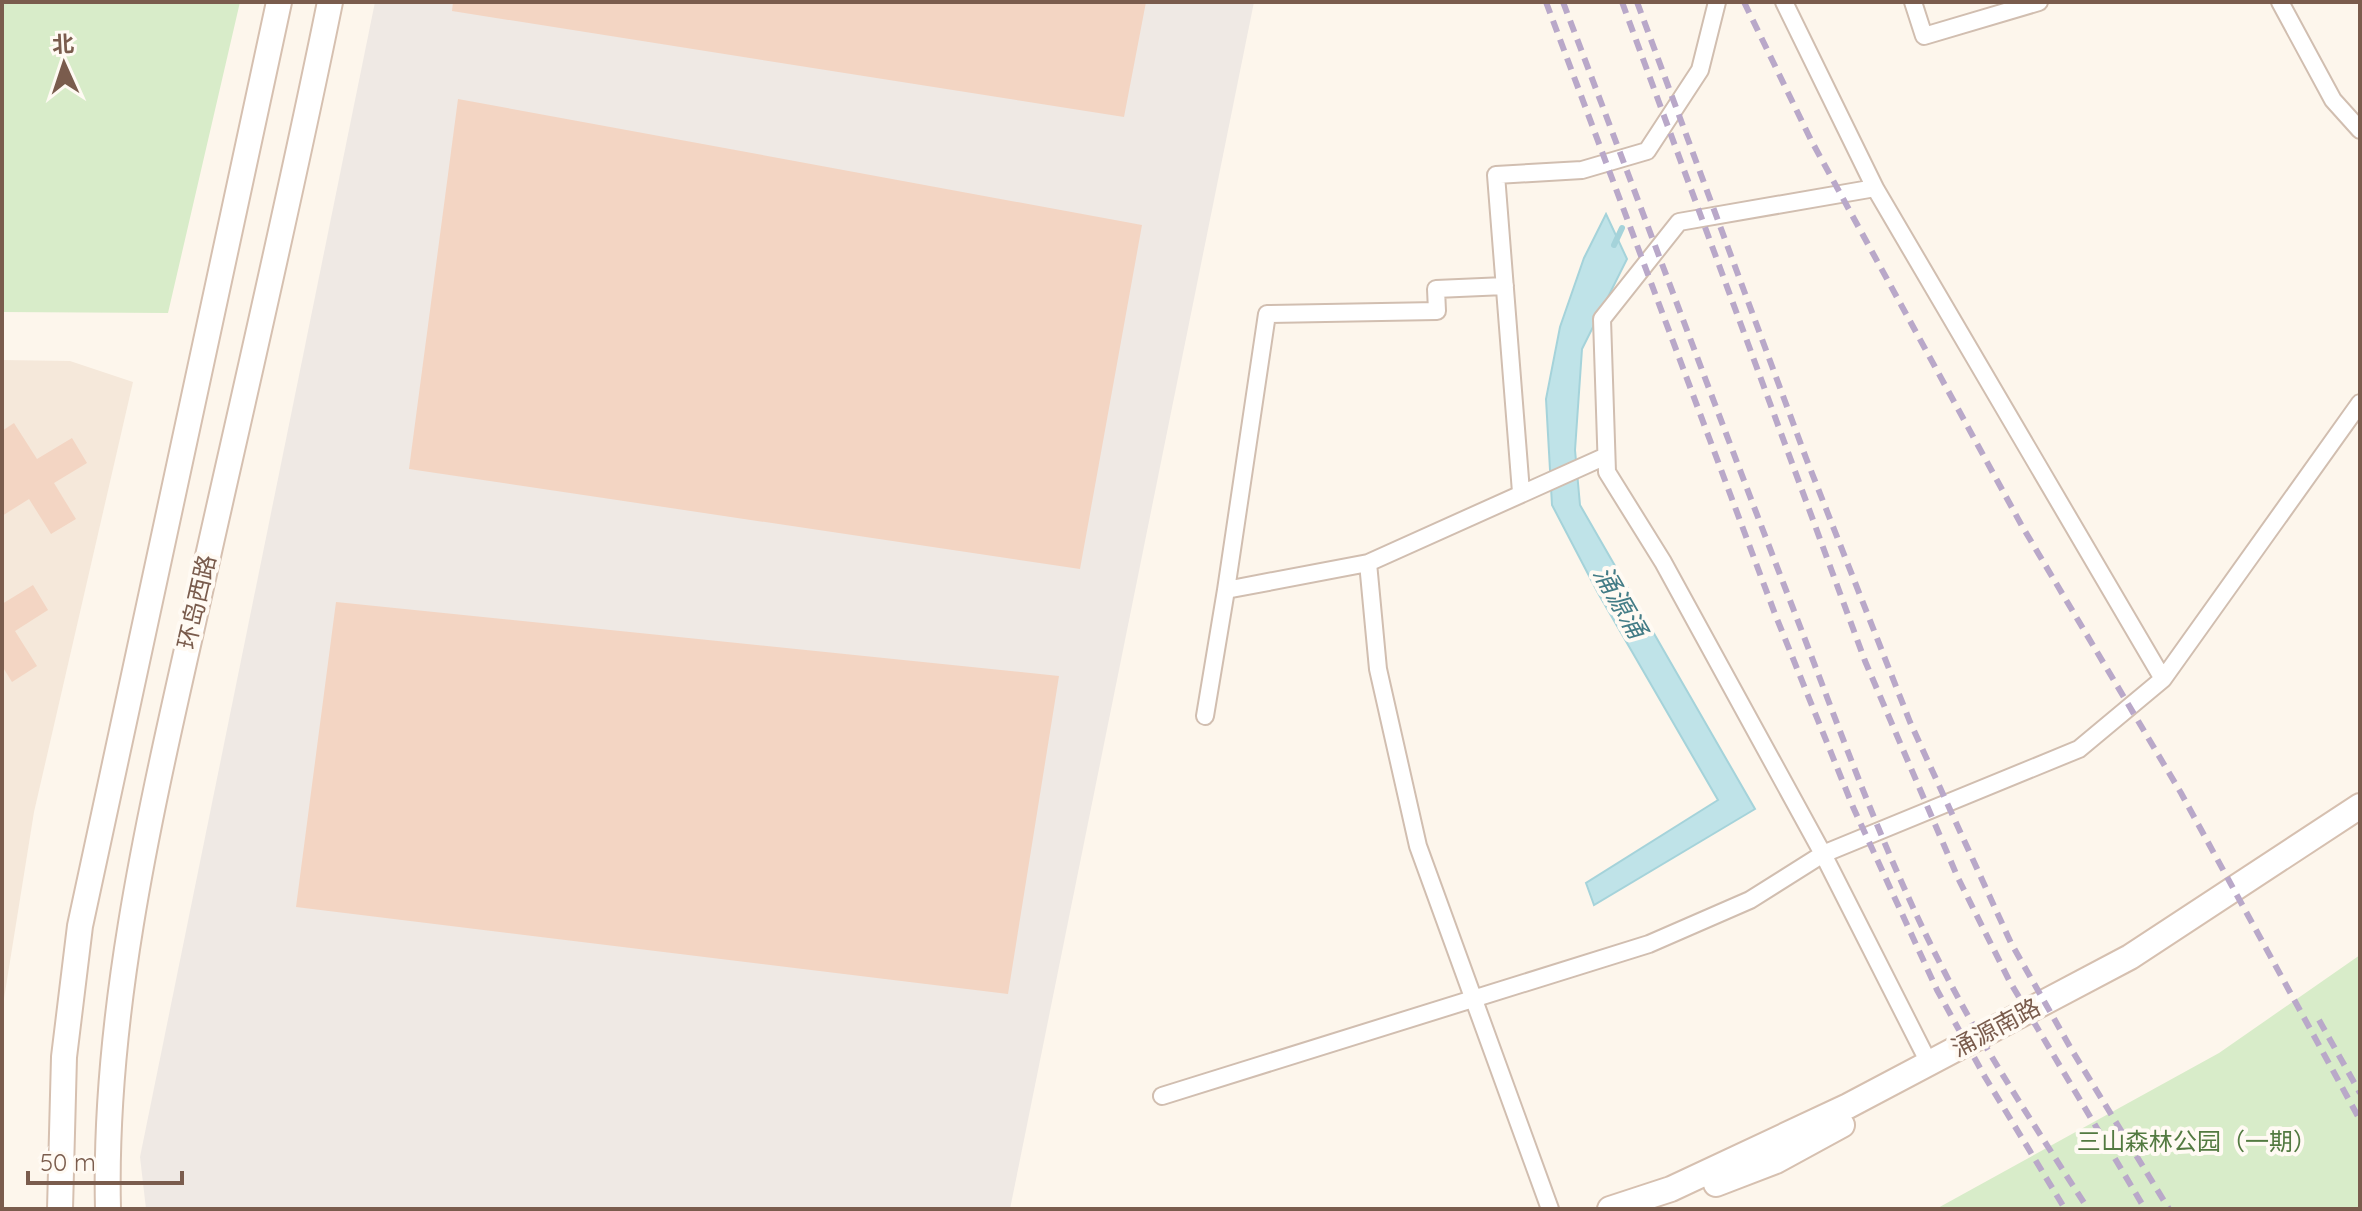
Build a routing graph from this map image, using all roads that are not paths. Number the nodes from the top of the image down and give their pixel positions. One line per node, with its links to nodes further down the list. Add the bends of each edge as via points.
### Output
1 (279, 2): 24 (main road, 环岛西路, via 80,926 64,1057)
2 (330, 2): 25 (main road, 环岛西路, via 164,748 122,992)
3 (1717, 2): 10 (street, via 1700,70 1647,151 1582,170 1496,175)
4 (1784, 2): 9 (street)
5 (1913, 2): 6 (street, via 1924,36)
6 (2039, 2)
7 (2280, 2): 8 (street, via 2333,100)
8 (2360, 130)
9 (1875, 188): 12 (street, via 1679,222 1602,319); 16 (street)
10 (1505, 286): 13 (street); 15 (street, via 1436,289 1437,311 1267,314)
11 (2360, 403): 16 (street)
12 (1606, 456): 13 (street); 20 (street, via 1607,472 1663,562)
13 (1521, 492): 14 (street)
14 (1368, 563): 15 (street); 21 (street, via 1378,669 1418,846)
15 (1226, 590): 17 (street)
16 (2163, 679): 20 (street, via 2079,749)
17 (1205, 716)
18 (2360, 806): 22 (main road, 涌源南路, via 2130,957)
19 (2360, 824): 28 (main road, 涌源南路, via 2170,946 1937,1074 1776,1161)
20 (1823, 854): 21 (street, via 1750,900 1649,944); 22 (street)
21 (1474, 998): 23 (street); 26 (street)
22 (1929, 1063): 27 (main road, 涌源南路, via 1671,1189)
23 (1162, 1096)
24 (60, 1209)
25 (108, 1209)
26 (1550, 1209)
27 (1610, 1209)
28 (1650, 1209)

